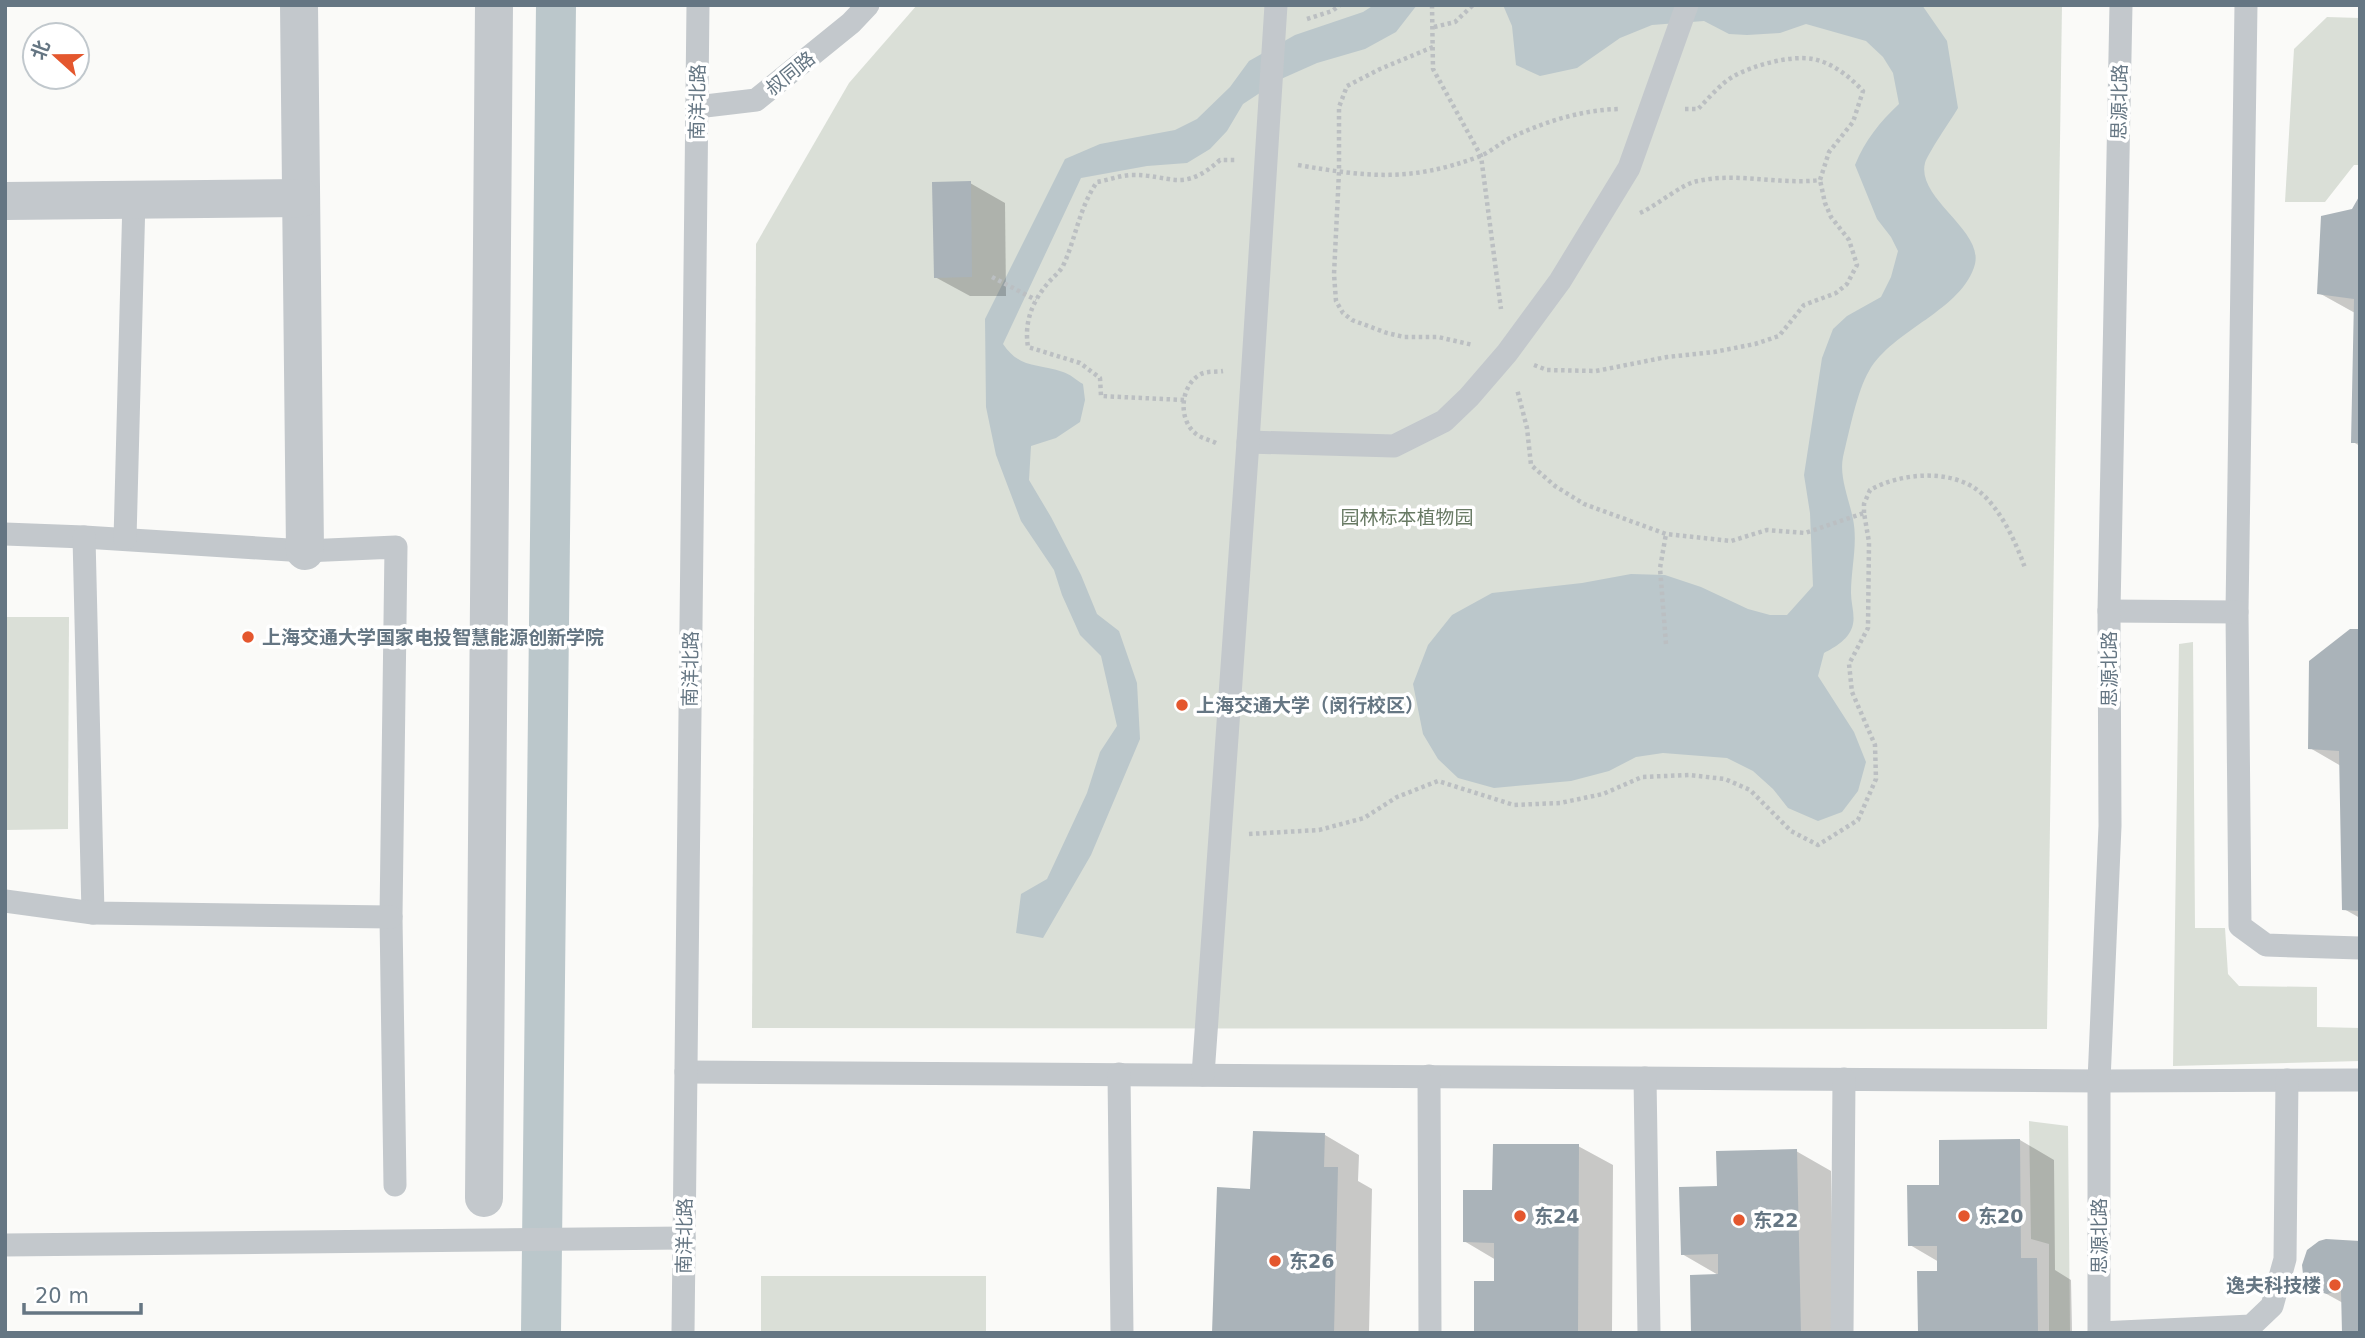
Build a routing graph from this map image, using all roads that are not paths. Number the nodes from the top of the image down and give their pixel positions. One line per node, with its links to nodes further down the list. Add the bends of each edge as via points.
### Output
1 (299, 5): 10 (street)
2 (494, 5): 34 (street)
3 (698, 5): 9 (lane, 南洋北路)
4 (868, 5): 9 (lane, 叔同路, via 756,100)
5 (1276, 5): 13 (lane)
6 (1687, 5): 13 (lane, via 1629,168 1560,281 1469,397 1444,421 1394,446)
7 (2122, 5): 18 (lane, 思源北路)
8 (2246, 5): 19 (lane)
9 (697, 107): 24 (lane, 南洋北路)
10 (300, 198): 11 (street); 17 (street)
11 (134, 199): 12 (street); 16 (lane)
12 (5, 201)
13 (1248, 442): 26 (lane)
14 (5, 534): 15 (lane)
15 (84, 537): 16 (lane); 21 (lane)
16 (125, 539): 17 (lane)
17 (305, 551): 22 (lane, via 396,547)
18 (2109, 611): 19 (lane); 32 (lane, 思源北路, via 2110,826)
19 (2237, 612): 23 (lane, via 2240,926 2266,945)
20 (5, 901): 21 (lane)
21 (93, 913): 22 (lane)
22 (391, 917): 33 (lane)
23 (2360, 948)
24 (686, 1072): 25 (lane); 35 (lane, 南洋北路)
25 (1119, 1074): 26 (lane); 38 (lane)
26 (1203, 1075): 27 (lane)
27 (1429, 1076): 28 (lane); 39 (lane)
28 (1646, 1078): 29 (lane); 40 (lane)
29 (1843, 1079): 32 (lane); 41 (lane)
30 (2287, 1080): 31 (lane); 32 (lane); 42 (lane, via 2285,1259 2272,1306 2251,1326)
31 (2360, 1080)
32 (2099, 1081): 42 (lane, 思源北路)
33 (394, 1185)
34 (484, 1198)
35 (684, 1238): 36 (lane); 37 (lane, 南洋北路)
36 (5, 1245)
37 (683, 1333)
38 (1122, 1333)
39 (1430, 1333)
40 (1649, 1333)
41 (1842, 1333)
42 (2099, 1333)

